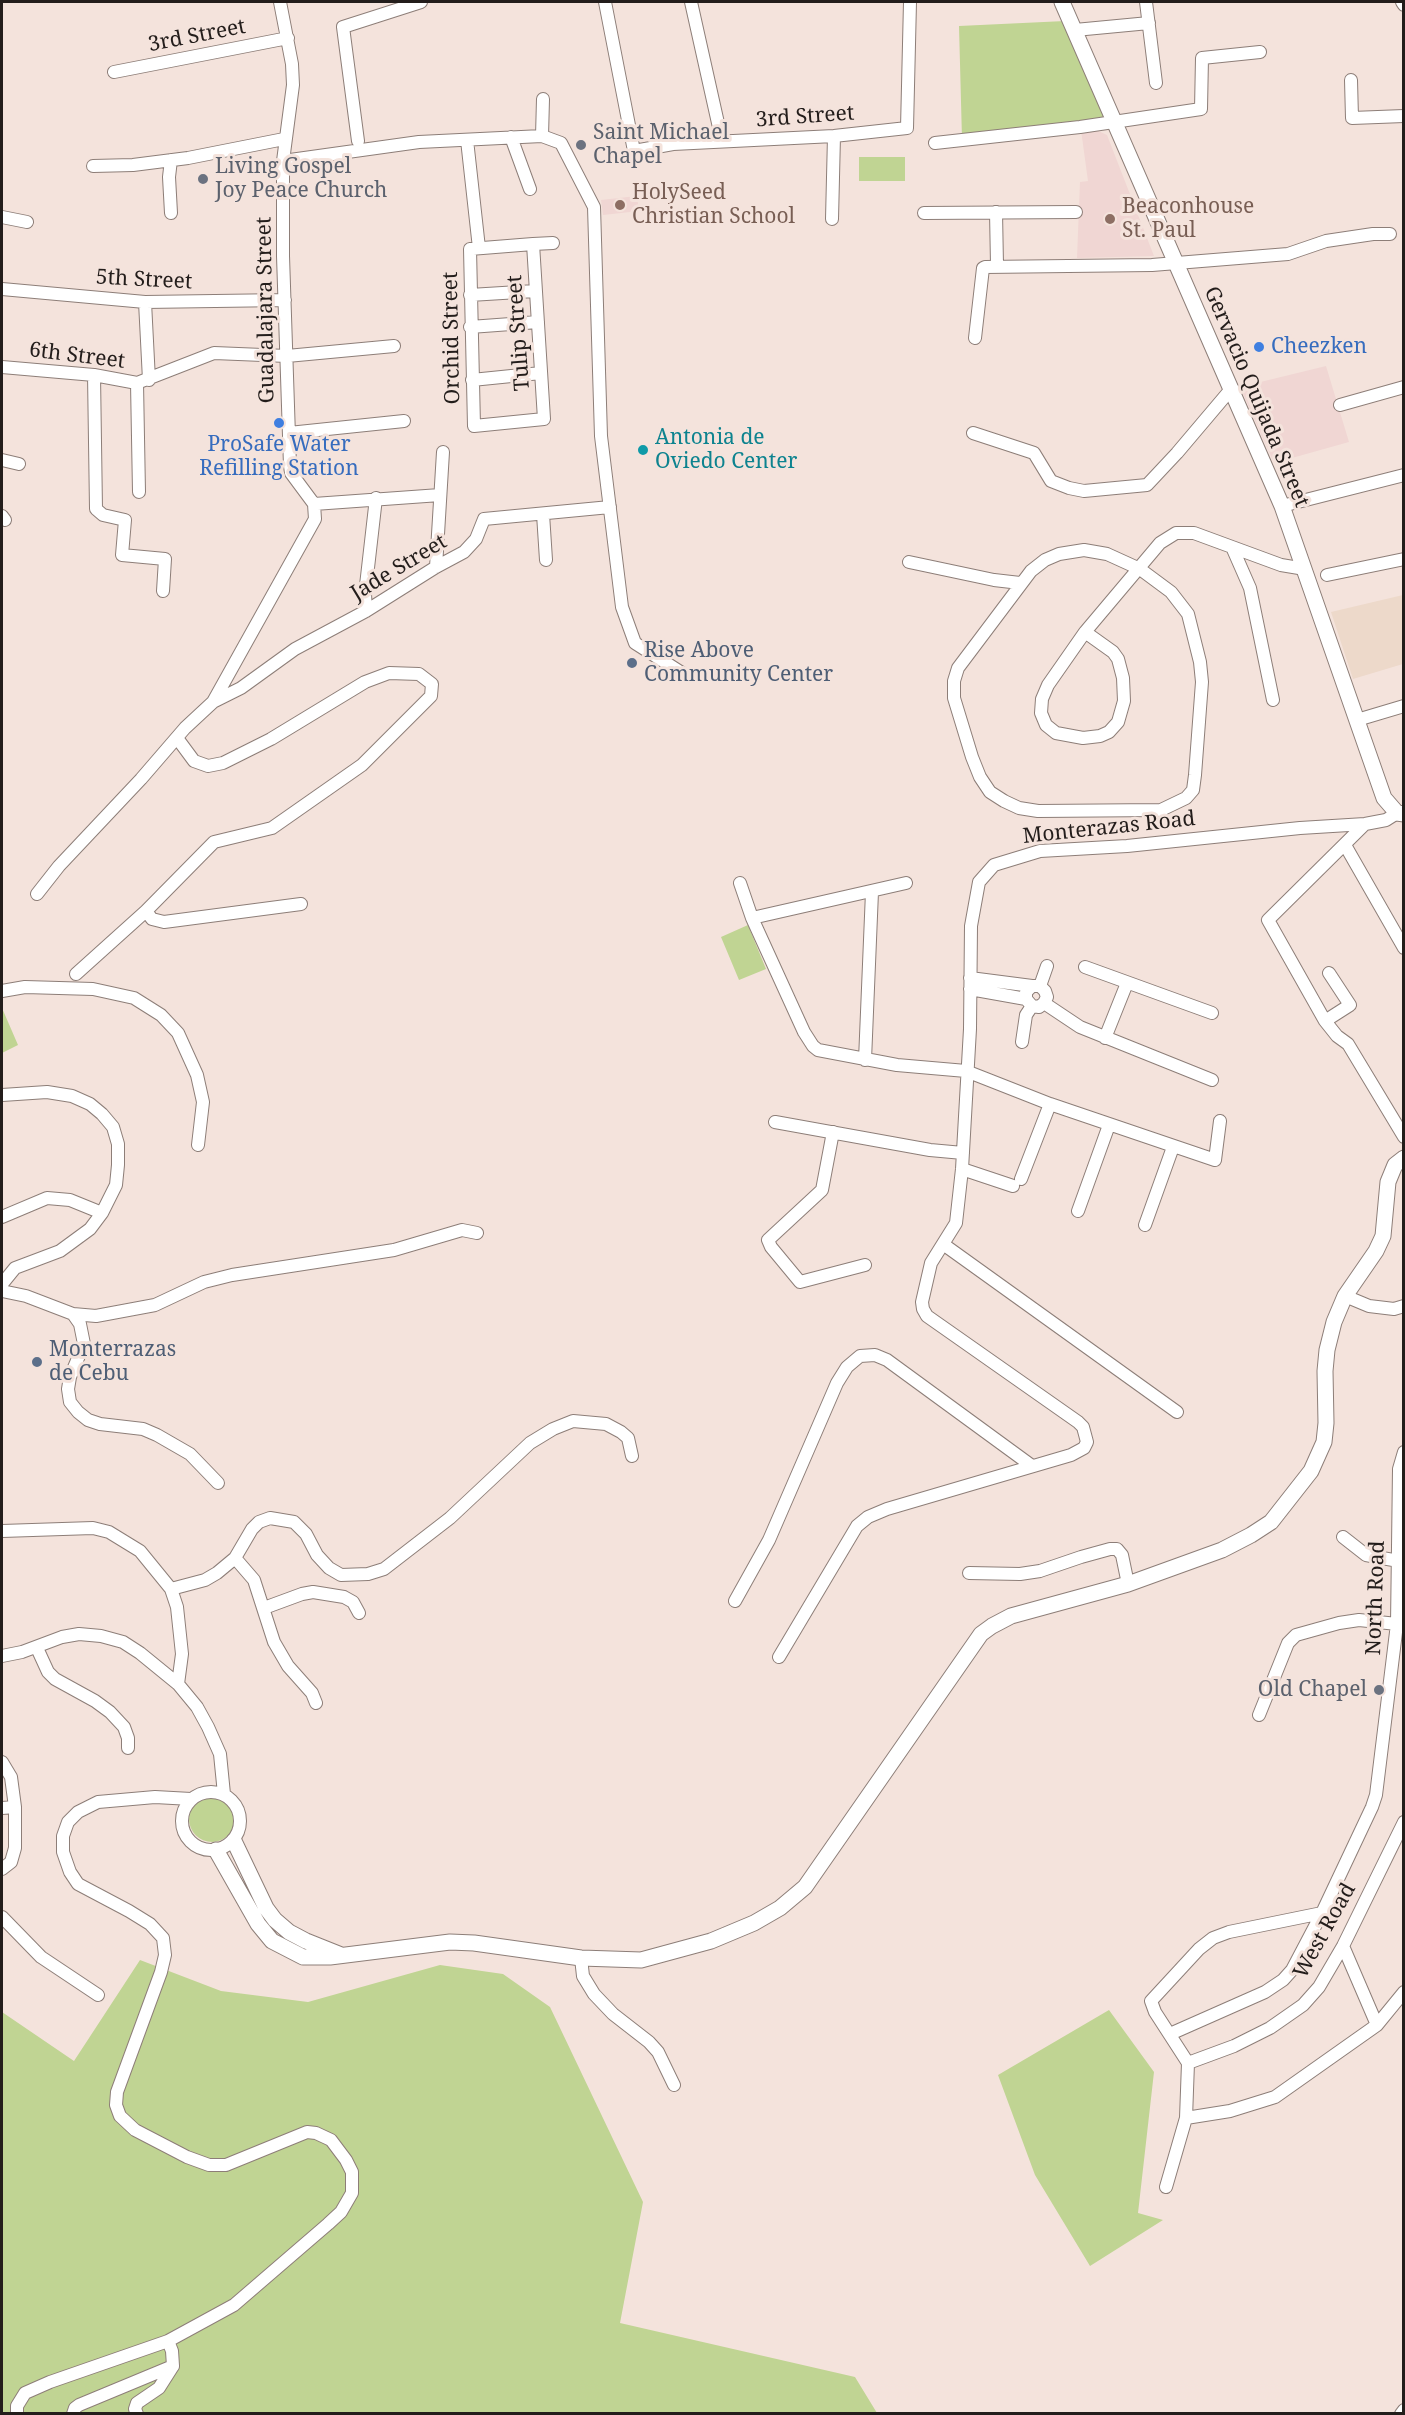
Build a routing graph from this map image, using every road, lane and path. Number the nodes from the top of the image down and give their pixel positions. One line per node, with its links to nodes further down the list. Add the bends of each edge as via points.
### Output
1 (280, 2): 10 (street, Guadalajara Street)
2 (421, 2): 23 (street, via 343,27)
3 (605, 2): 24 (street, 3rd Street, via 634,151)
4 (691, 2): 24 (street)
5 (910, 2): 19 (street, 3rd Street, via 907,128)
6 (1062, 2): 9 (street, Gervacio Quijada Street)
7 (1146, 2): 8 (street)
8 (1149, 23): 9 (street); 14 (street)
9 (1075, 30): 17 (street, Gervacio Quijada Street)
10 (288, 38): 12 (street, 3rd Street); 21 (street, Guadalajara Street, via 293,85)
11 (1260, 52): 17 (street, via 1202,58 1201,109)
12 (114, 72)
13 (1351, 80): 16 (street, via 1352,118)
14 (1156, 83)
15 (543, 99): 18 (street)
16 (1404, 116)
17 (1115, 122): 25 (street); 41 (street, Gervacio Quijada Street)
18 (542, 136): 20 (street); 74 (street, via 561,143 594,207 602,436)
19 (834, 136): 24 (street, 3rd Street); 35 (street)
20 (511, 137): 22 (street); 29 (street)
21 (284, 139): 26 (street); 27 (street, Guadalajara Street)
22 (467, 140): 27 (street, via 419,142); 40 (street, Orchid Street)
23 (358, 141)
24 (722, 141)
25 (935, 143)
26 (171, 160): 28 (street); 32 (street)
27 (283, 161): 46 (street, Guadalajara Street)
28 (93, 166)
29 (530, 189)
30 (996, 212): 31 (street); 33 (street); 42 (street)
31 (1076, 212)
32 (171, 213)
33 (924, 213)
34 (2, 217): 36 (street)
35 (832, 219)
36 (27, 222)
37 (1390, 234): 41 (street, via 1326,241 1288,254)
38 (553, 243): 39 (street)
39 (532, 244): 40 (street); 44 (street, Tulip Street)
40 (474, 249): 45 (street, Orchid Street)
41 (1176, 262): 42 (street); 59 (street, Gervacio Quijada Street)
42 (997, 265): 50 (street, via 982,268)
43 (2, 289): 47 (street, 5th Street)
44 (536, 291): 45 (street); 48 (street, Tulip Street)
45 (470, 295): 49 (street, Orchid Street)
46 (285, 300): 47 (street, 5th Street); 52 (street, Guadalajara Street)
47 (145, 302): 57 (street)
48 (537, 322): 49 (street); 54 (street, Tulip Street)
49 (470, 327): 56 (street, Orchid Street)
50 (975, 338)
51 (394, 346): 52 (street, 6th Street)
52 (287, 356): 57 (street, 6th Street, via 214,353); 63 (street, Guadalajara Street)
53 (2, 367): 55 (street, 6th Street)
54 (541, 373): 56 (street); 62 (street, Tulip Street, via 544,419)
55 (94, 375): 57 (street, 6th Street); 85 (street, via 96,509 103,515 124,520 123,555 165,560)
56 (472, 380): 62 (street, Orchid Street)
57 (143, 381): 69 (street)
58 (1404, 387): 60 (street)
59 (1232, 388): 64 (street, via 1147,485 1084,491 1069,488 1051,481 1034,453); 73 (street, Gervacio Quijada Street)
60 (1340, 405)
61 (404, 422): 63 (street)
62 (474, 426)
63 (289, 433): 72 (street, Guadalajara Street, via 291,473)
64 (972, 433)
65 (443, 452): 70 (street)
66 (2, 460): 67 (street)
67 (19, 464)
68 (1404, 475): 73 (street)
69 (139, 492)
70 (440, 495): 71 (street); 80 (street)
71 (376, 498): 72 (street); 86 (street)
72 (314, 504): 90 (street, via 315,519)
73 (1282, 506): 82 (street, Gervacio Quijada Street)
74 (610, 507): 75 (street, Jade Street); 88 (street, via 622,607 635,643)
75 (543, 514): 78 (street); 80 (street, Jade Street, via 484,519 476,539 464,552)
76 (1232, 547): 81 (street, via 1194,533 1176,533 1161,543); 82 (street); 89 (street, via 1250,588)
77 (1404, 558): 83 (street)
78 (546, 560)
79 (909, 562): 84 (street)
80 (436, 567): 86 (street, Jade Street)
81 (1140, 569): 84 (street, via 1107,554 1072,551 1045,560); 84 (street, via 1171,592 1188,614 1201,672 1193,789 1185,798 1161,810 1019,808 990,792 980,777 954,698 954,681 958,668); 87 (street)
82 (1305, 569): 92 (street, Gervacio Quijada Street)
83 (1328, 575)
84 (1020, 583)
85 (163, 591)
86 (366, 611): 90 (street, Jade Street)
87 (1085, 632): 87 (street, via 1042,699 1041,713 1046,725 1056,733 1083,738 1109,732 1118,722 1124,701 1118,659)
88 (685, 675)
89 (1273, 700)
90 (213, 702): 93 (street)
91 (1404, 706): 92 (street)
92 (1357, 720): 94 (street, Gervacio Quijada Street, via 1384,798)
93 (177, 738): 100 (street); 102 (street, via 194,761 208,766 223,763 365,682 389,673 418,674 432,684 431,696 362,765 272,828 214,842)
94 (1400, 814): 95 (street, Monterazas Road)
95 (1365, 824): 96 (street); 110 (street, Monterazas Road, via 1040,851 993,865 979,882 971,926)
96 (1345, 845): 104 (street); 116 (street, via 1268,920)
97 (740, 883): 103 (street)
98 (906, 883): 99 (street)
99 (872, 892): 103 (street); 119 (street)
100 (37, 894)
101 (301, 904): 102 (street, via 164,922 152,919)
102 (146, 911): 108 (street)
103 (752, 918): 119 (street, via 813,1046)
104 (1404, 948)
105 (1047, 966): 111 (street)
106 (1084, 967): 109 (street)
107 (1329, 973): 116 (street, via 1350,1005)
108 (76, 974)
109 (1127, 982): 115 (street); 117 (street)
110 (970, 983): 111 (street); 113 (street); 120 (street, Monterazas Road)
111 (1036, 986): 113 (street, via 1026,992); 114 (street, via 1045,991)
112 (2, 991): 129 (street, via 25,987 93,989 134,998 161,1015 178,1033 197,1075 202,1102)
113 (1029, 1003): 114 (street, via 1039,1007); 118 (street)
114 (1044, 1003): 117 (street)
115 (1212, 1013)
116 (1325, 1021): 128 (street, via 1348,1044)
117 (1105, 1038): 121 (street)
118 (1022, 1041)
119 (865, 1060): 120 (street)
120 (966, 1071): 123 (street); 131 (street, Monterazas Road)
121 (1212, 1080)
122 (2, 1095): 135 (street, via 47,1092 72,1096 102,1114 113,1127 118,1165 116,1185)
123 (1050, 1104): 126 (street); 133 (street, via 1017,1183)
124 (1220, 1121): 130 (street, via 1215,1160)
125 (775, 1122): 127 (street)
126 (1109, 1125): 130 (street); 134 (street)
127 (834, 1132): 131 (street); 140 (street, via 822,1190 768,1240 800,1282)
128 (1404, 1137)
129 (198, 1144)
130 (1173, 1148): 137 (street)
131 (963, 1153): 133 (street, Monterazas Road)
132 (1404, 1158): 143 (street, via 1395,1165 1388,1182 1383,1236)
133 (962, 1169): 139 (street, Monterazas Road, via 956,1223)
134 (1078, 1211)
135 (102, 1213): 136 (street, via 70,1200 47,1198); 141 (street, via 79,1239 60,1251 15,1268)
136 (2, 1217)
137 (1145, 1225)
138 (477, 1233): 145 (street, via 462,1230 394,1250 231,1275 138,1309 96,1316)
139 (944, 1244): 146 (street); 149 (street, Monterazas Road, via 931,1263 922,1302 927,1316 1078,1422 1087,1435 1087,1442 1078,1453)
140 (865, 1265)
141 (2, 1284)
142 (2, 1291): 145 (street)
143 (1345, 1296): 144 (street, via 1370,1306); 156 (street, via 1327,1350 1324,1443 1311,1471 1271,1522 1251,1535 1222,1550)
144 (1404, 1306)
145 (73, 1314): 150 (street, via 80,1324 84,1344 68,1389 70,1402 78,1412 100,1424 143,1429 158,1435 190,1454)
146 (1178, 1412)
147 (1404, 1452): 154 (street, North Road, via 1399,1469)
148 (633, 1456): 153 (street, via 628,1438 606,1424 573,1421 530,1443 450,1518 384,1569 341,1575 316,1555 296,1519 270,1518 259,1522)
149 (1032, 1466): 158 (street, via 887,1360 875,1355 860,1356 837,1383 770,1540); 164 (street, via 887,1509 856,1526)
150 (218, 1483)
151 (2, 1531): 157 (street, via 80,1527 109,1532 140,1551)
152 (1343, 1537): 154 (street, via 1366,1556)
153 (235, 1558): 157 (street, via 205,1580); 159 (street, via 254,1580)
154 (1401, 1561): 161 (street, North Road)
155 (969, 1573): 156 (street, via 1040,1571 1117,1549)
156 (1128, 1584): 184 (street, via 1011,1616 981,1635 805,1887 780,1908 711,1941 662,1955 641,1960)
157 (171, 1589): 167 (street, via 182,1654)
158 (735, 1601)
159 (264, 1608): 160 (street, via 313,1592 344,1597); 168 (street, via 274,1642)
160 (360, 1613)
161 (1397, 1624): 165 (street, North Road); 169 (street, via 1359,1620 1296,1635 1288,1643)
162 (37, 1648): 163 (street); 167 (street, via 62,1636 101,1635 123,1642); 170 (street, via 55,1679 95,1701 124,1726)
163 (2, 1656)
164 (779, 1657)
165 (1390, 1682): 166 (street); 180 (street, North Road, via 1376,1795)
166 (1404, 1682)
167 (178, 1684): 172 (street, via 197,1707 214,1738 220,1754)
168 (316, 1703)
169 (1259, 1715)
170 (128, 1748)
171 (2, 1762): 174 (street, via 11,1777)
172 (224, 1794): 173 (street, via 207,1791); 177 (street, via 240,1815)
173 (191, 1799): 178 (street, via 182,1817 184,1830 196,1846); 193 (street, via 155,1797 98,1802 78,1812 68,1822 63,1836 63,1852 78,1884 150,1924 163,1938 161,1972 117,2092 120,2116 135,2130 209,2165 226,2166 307,2132 316,2133 339,2147 352,2172 353,2183 349,2201 341,2212 281,2265 234,2304)
174 (15, 1807): 175 (street); 179 (street, via 14,1856)
175 (2, 1809)
176 (1404, 1822): 182 (street, West Road)
177 (234, 1841): 178 (street); 183 (street, via 275,1920 306,1941)
178 (216, 1850): 183 (street, via 258,1924 272,1941 303,1956)
179 (2, 1869)
180 (1322, 1913): 188 (street, North Road, via 1292,1970 1276,1986); 188 (street, via 1228,1932 1199,1949 1151,2001)
181 (2, 1917): 186 (street, via 41,1957)
182 (1343, 1946): 187 (street); 189 (street, West Road, via 1319,1987 1303,2005 1270,2028)
183 (344, 1956): 184 (street, via 474,1942)
184 (581, 1958): 190 (street, via 584,1976 594,1994 658,2052)
185 (1404, 1992): 187 (street)
186 (98, 1995)
187 (1377, 2025): 191 (street, via 1275,2097 1230,2111)
188 (1170, 2034): 189 (street)
189 (1188, 2063): 191 (street)
190 (674, 2085)
191 (1186, 2118): 192 (street)
192 (1166, 2187)
193 (168, 2341): 194 (street); 196 (street, via 25,2393)
194 (173, 2366): 197 (street, via 79,2405); 198 (street, via 159,2388 136,2403)
195 (1404, 2410): 199 (street)
196 (16, 2414)
197 (74, 2414)
198 (137, 2414)
199 (1401, 2414)

